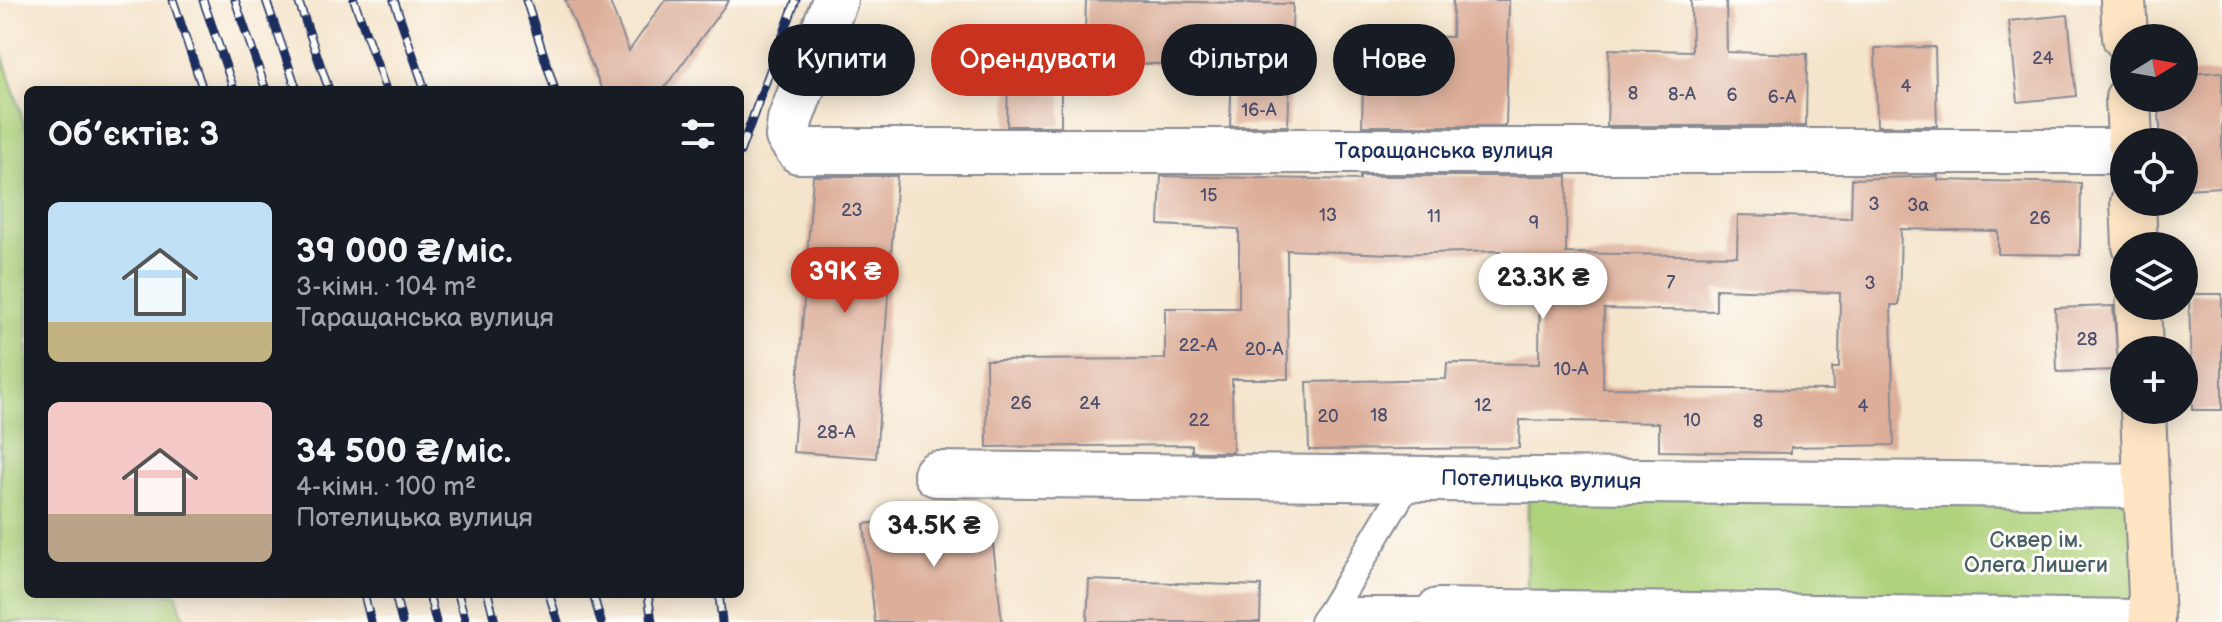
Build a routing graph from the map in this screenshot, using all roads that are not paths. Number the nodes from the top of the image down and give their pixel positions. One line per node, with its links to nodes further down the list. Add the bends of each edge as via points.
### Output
1 (835, 0): 4 (street, Таращанська вулиця, via 790,120 788,136 799,151)
2 (2123, 0): 3 (street)
3 (2124, 24)
4 (2110, 151)
5 (2144, 424): 8 (street)
6 (936, 474): 7 (street, Потелицька вулиця)
7 (1411, 478): 8 (street, Потелицька вулиця); 10 (lane)
8 (2146, 486): 12 (street)
9 (1438, 611): 10 (lane); 11 (street)
10 (1327, 616)
11 (2133, 622)
12 (2152, 622)

